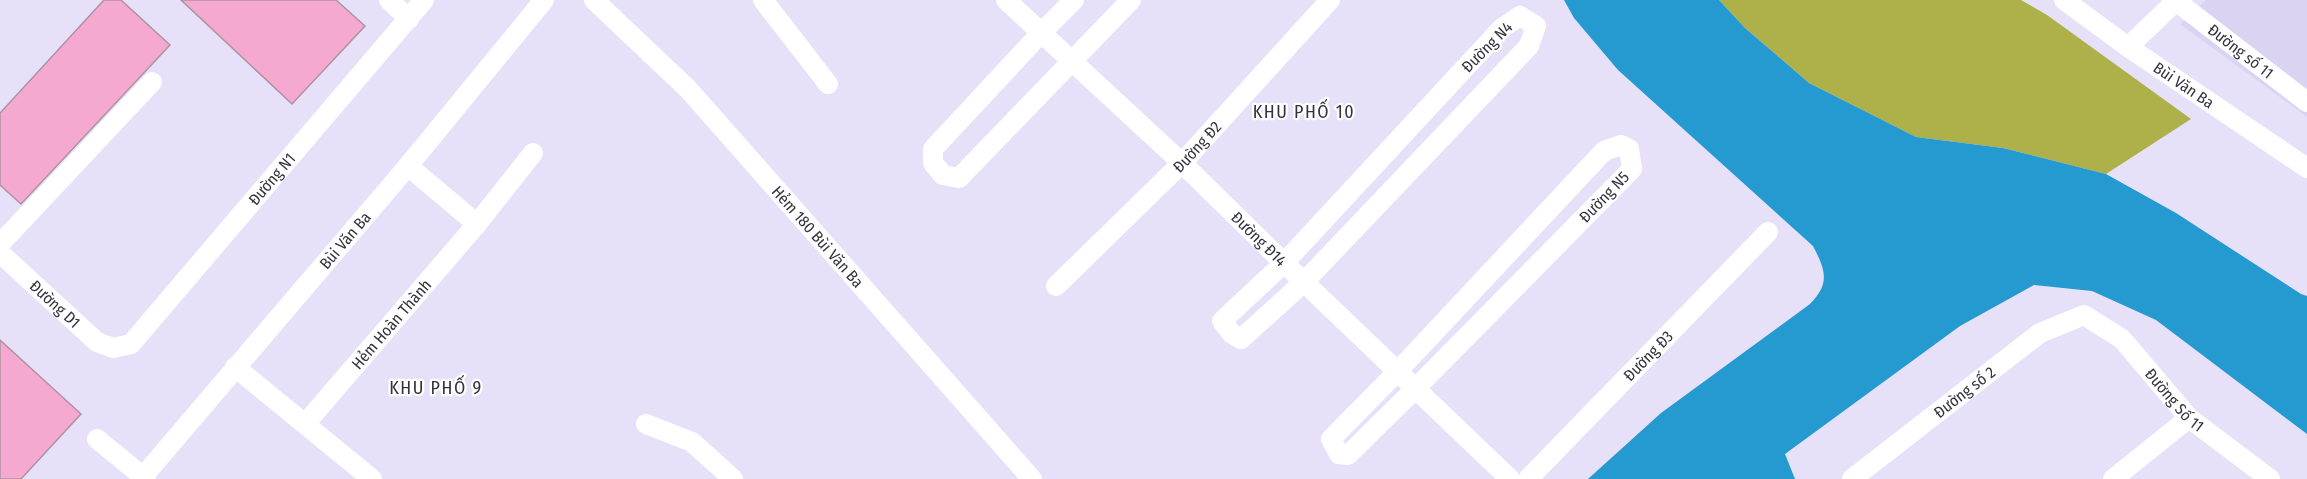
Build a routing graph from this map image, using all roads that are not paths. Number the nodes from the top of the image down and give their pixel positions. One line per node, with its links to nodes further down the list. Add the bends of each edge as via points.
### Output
1 (388, 0): 12 (street)
2 (424, 0): 12 (street, Đường N1)
3 (544, 0): 21 (street, Bùi Văn Ba)
4 (594, 0): 42 (street, Hẻm 180 Bùi Văn Ba, via 688,89)
5 (763, 0): 17 (street)
6 (1006, 0): 13 (street, Đường Đ14)
7 (1074, 0): 13 (street)
8 (1131, 0): 15 (street)
9 (1330, 0): 20 (street, Đường Đ2)
10 (2064, 0): 14 (street, Bùi Văn Ba)
11 (2176, 0): 14 (street); 18 (street, Đường số 11)
12 (408, 19): 31 (street, Đường N1, via 136,340)
13 (1041, 33): 15 (street, Đường Đ14); 15 (street, via 933,149 933,163 943,175 959,178)
14 (2128, 47): 22 (street, Bùi Văn Ba)
15 (1072, 62): 20 (street, Đường Đ14)
16 (152, 82): 25 (street)
17 (828, 84)
18 (2307, 102)
19 (533, 153): 23 (street, Hẻm Hoàn Thành)
20 (1182, 163): 27 (street, Đường Đ14); 29 (street, Đường Đ2)
21 (408, 165): 23 (street); 32 (street, Bùi Văn Ba)
22 (2307, 168)
23 (477, 224): 36 (street, Hẻm Hoàn Thành)
24 (1768, 232): 44 (street, Đường Đ3)
25 (0, 244)
26 (0, 253): 31 (street, Đường D1, via 92,339)
27 (1284, 263): 28 (street, Đường Đ14); 28 (street, Đường N4, via 1222,321 1232,334 1241,339); 28 (street, Đường N4, via 1502,28 1520,16 1536,26 1529,46)
28 (1304, 282): 33 (street, Đường Đ14)
29 (1056, 286)
30 (2084, 315): 35 (street, Đường Số 11, via 2122,339); 45 (street, Đường số 2, via 2040,333)
31 (113, 348)
32 (235, 367): 36 (street); 39 (street, Bùi Văn Ba)
33 (1397, 372): 34 (street, Đường Đ14); 34 (street, Đường N5, via 1331,439 1339,454 1348,455); 34 (street, Đường N5, via 1604,151 1621,146 1629,149 1632,169)
34 (1415, 389): 43 (street, Đường Đ14)
35 (2189, 418): 46 (street); 47 (street, Đường Số 11)
36 (305, 424): 40 (street)
37 (646, 424): 41 (street, via 692,442)
38 (97, 439): 39 (street)
39 (143, 478)
40 (372, 479)
41 (733, 479)
42 (1032, 479)
43 (1510, 479)
44 (1528, 479)
45 (1852, 479)
46 (2113, 479)
47 (2270, 479)

